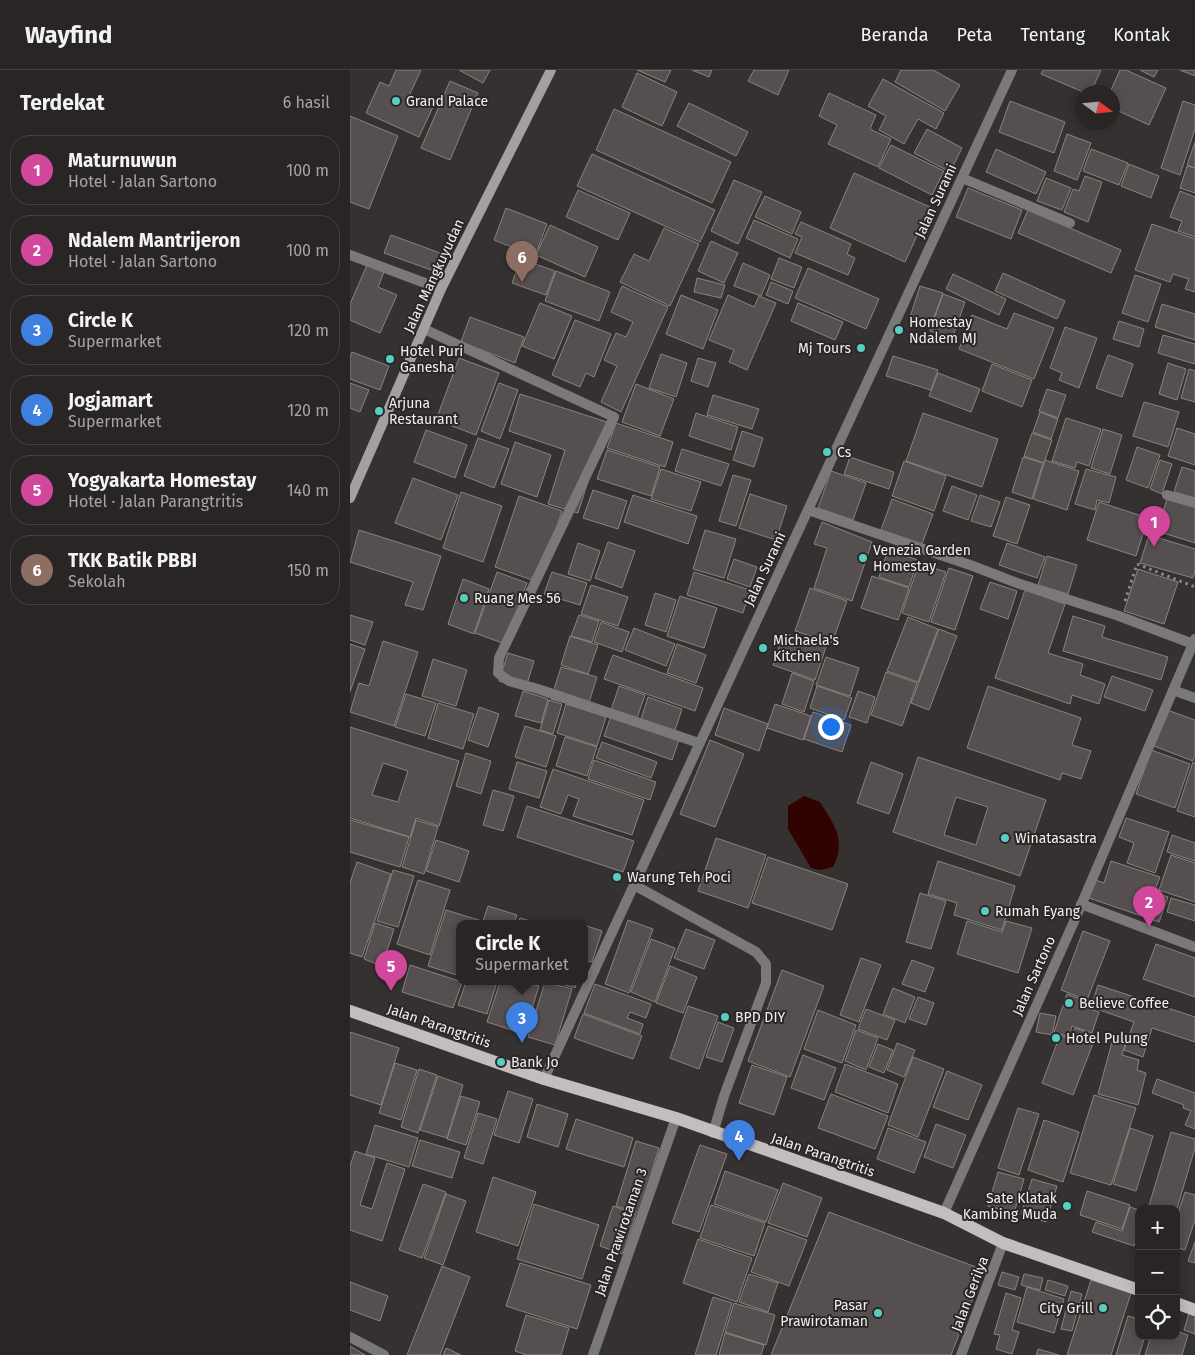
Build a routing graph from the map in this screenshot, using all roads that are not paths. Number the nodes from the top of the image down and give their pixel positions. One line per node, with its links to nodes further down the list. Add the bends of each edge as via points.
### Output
1 (551, 70): 6 (main road, Jalan Mangkuyudan)
2 (1012, 70): 3 (street, Jalan Surami)
3 (962, 178): 4 (street); 11 (street, Jalan Surami)
4 (1070, 223)
5 (350, 254): 6 (street)
6 (441, 289): 7 (main road, Jalan Mangkuyudan)
7 (424, 329): 9 (main road, Jalan Mangkuyudan); 15 (street, via 614,417 499,658 498,673 509,681)
8 (1167, 494): 10 (street)
9 (350, 498)
10 (1195, 503)
11 (808, 510): 12 (street); 15 (street, Jalan Surami)
12 (1194, 642): 13 (street, Jalan Sartono)
13 (1173, 690): 14 (street); 17 (street, Jalan Sartono)
14 (1195, 698)
15 (699, 743): 16 (street, Jalan Surami)
16 (634, 885): 19 (street, Jalan Surami); 24 (street, via 756,952 766,964 766,983)
17 (1081, 904): 18 (street); 25 (street, Jalan Sartono)
18 (1195, 947)
19 (588, 984)
20 (588, 985): 22 (street, Jalan Surami)
21 (350, 1011): 22 (main road, Jalan Parangtritis)
22 (544, 1079): 23 (main road, Jalan Parangtritis)
23 (676, 1118): 24 (main road, Jalan Parangtritis); 32 (street, Jalan Prawirotaman 3)
24 (713, 1132): 25 (main road, Jalan Parangtritis)
25 (944, 1213): 26 (main road, Jalan Parangtritis)
26 (1004, 1243): 27 (main road, Jalan Parangtritis); 33 (street, Jalan Gerilya)
27 (1135, 1289)
28 (1180, 1304): 29 (main road)
29 (1195, 1310)
30 (350, 1337): 31 (street)
31 (384, 1355)
32 (593, 1355)
33 (962, 1355)

